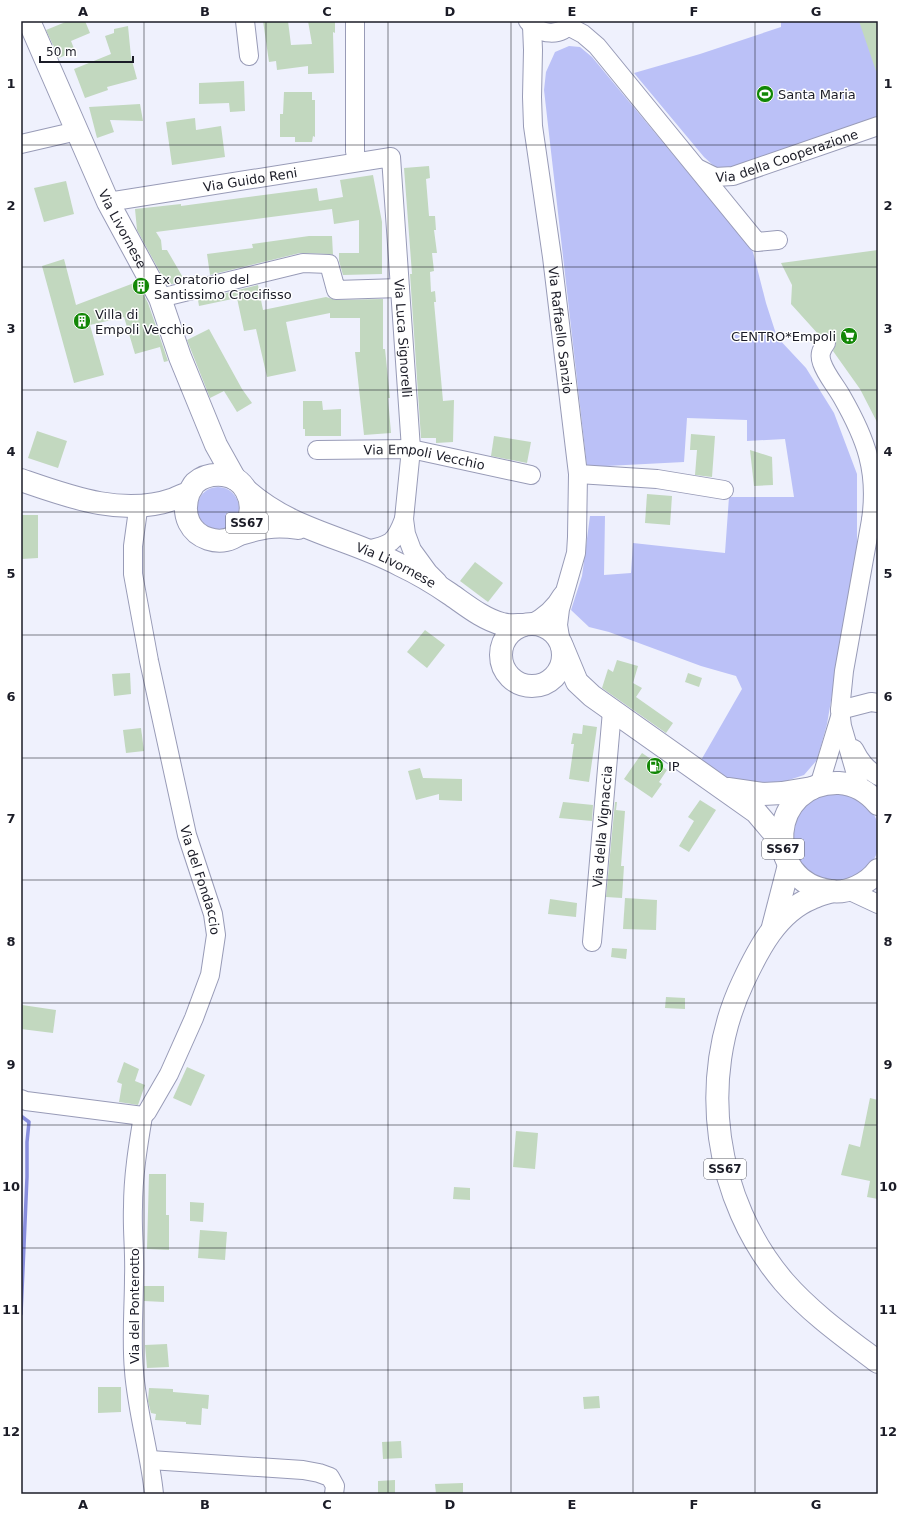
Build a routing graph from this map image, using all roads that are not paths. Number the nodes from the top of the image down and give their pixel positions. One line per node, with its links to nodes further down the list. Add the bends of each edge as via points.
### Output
1 (29, 21): 9 (main road, Via Livornese)
2 (245, 21): 6 (street)
3 (355, 21): 11 (street)
4 (530, 23): 5 (street, Via della Cooperazione, via 545,33); 7 (street, Via Raffaello Sanzio)
5 (565, 27): 7 (street, Via Raffaello Sanzio); 13 (street, Via della Cooperazione, via 583,34 597,46)
6 (249, 56)
7 (532, 77): 21 (street, Via Raffaello Sanzio, via 533,126 552,257)
8 (878, 126): 13 (street, Via della Cooperazione, via 733,176 715,177)
9 (77, 132): 10 (street); 14 (main road, Via Livornese)
10 (21, 144)
11 (355, 152)
12 (391, 157): 14 (street, Via Guido Reni); 16 (street, Via Luca Signorelli)
13 (696, 167): 15 (street, Via della Cooperazione, via 757,242)
14 (108, 202): 17 (main road, Via Livornese)
15 (778, 240)
16 (400, 288): 17 (street, via 336,290 329,264 303,263); 19 (street, Via Luca Signorelli)
17 (160, 298): 24 (main road, Via Livornese, via 180,357 213,438)
18 (826, 344): 28 (street, via 820,353 822,364 842,395 859,428 868,453 874,488)
19 (411, 449): 20 (street, Via Empoli Vecchio); 22 (street, Via Empoli Vecchio); 29 (street, Via Luca Signorelli)
20 (317, 450)
21 (578, 474): 25 (street, via 657,479); 34 (street, Via Raffaello Sanzio, via 576,553)
22 (531, 475)
23 (21, 480): 27 (main road, via 60,494)
24 (241, 485): 26 (main road, Via Livornese / SS67, via 225,475 214,475 204,478); 31 (main road, Via Livornese / SS67, via 271,510); 32 (main road, Via Livornese / SS67, via 250,500 251,510 244,529)
25 (724, 490)
26 (188, 492): 27 (main road, Via Livornese, via 174,499); 30 (main road, via 185,509)
27 (131, 508): 30 (main road, Via Livornese, via 167,515); 56 (street, Via del Fondaccio, via 133,574 149,661 187,836 213,914 216,935 210,975 194,1018 169,1074 147,1112)
28 (874, 514): 44 (street, via 844,671)
29 (404, 519): 33 (street, via 393,541); 35 (street, via 412,550 428,572)
30 (190, 525): 32 (main road, Via Livornese / SS67, via 206,539 227,540)
31 (311, 530): 32 (main road, Via Livornese / SS67, via 271,526); 33 (main road, Via Livornese / SS67)
32 (236, 535)
33 (366, 550): 35 (main road, Via Livornese / SS67, via 399,564)
34 (568, 583): 37 (street, Via Raffaello Sanzio, via 558,602 546,615); 38 (street, Via Raffaello Sanzio, via 558,625)
35 (448, 592): 36 (main road, Via Livornese / SS67)
36 (475, 611): 37 (main road, Via Livornese / SS67, via 504,625); 39 (main road, Via Livornese / SS67, via 487,623 495,637)
37 (527, 625): 38 (main road, Via Livornese / SS67, via 540,625 548,629 556,635); 39 (main road, via 514,630 506,637)
38 (561, 644): 40 (main road, via 563,656 557,675); 41 (main road, Via Livornese / SS67, via 577,682)
39 (501, 657): 40 (main road, Via Livornese / SS67, via 507,674 514,681 531,687)
40 (540, 686): 41 (main road, Via Livornese / SS67, via 574,689)
41 (592, 696): 43 (main road, Via Livornese / SS67)
42 (878, 703): 44 (street, via 871,702)
43 (612, 710): 46 (main road, Via Livornese / SS67); 54 (street, Via della Vignaccia)
44 (841, 717): 45 (street, via 863,765); 47 (street); 48 (street)
45 (878, 776)
46 (721, 787): 47 (main road, Via Livornese / SS67, via 763,794); 49 (main road, Via Livornese / SS67, via 756,812 773,832)
47 (816, 787): 48 (main road, Via Livornese / SS67, via 829,783 845,784); 49 (main road, Via Livornese / SS67, via 800,796 783,823 782,845)
48 (872, 797)
49 (787, 860): 51 (main road, Via Livornese / SS67, via 795,873 807,883 822,890); 53 (main road, SS67)
50 (878, 870): 51 (main road, SS67, via 862,884)
51 (840, 891): 52 (street, Via Livornese / SS67); 53 (main road, SS67, via 812,897 803,902)
52 (878, 904)
53 (773, 929): 57 (main road, SS67, via 739,990 731,1010 720,1056 717,1102 724,1162 735,1201 765,1257 805,1305)
54 (592, 942)
55 (21, 1099): 56 (street)
56 (142, 1116): 58 (street, Via del Ponterotto, via 133,1207 132,1324 134,1372)
57 (878, 1362)
58 (150, 1460): 59 (street, Via del Ponterotto); 60 (street, via 314,1472 330,1477 335,1486)
59 (154, 1494)
60 (334, 1494)

